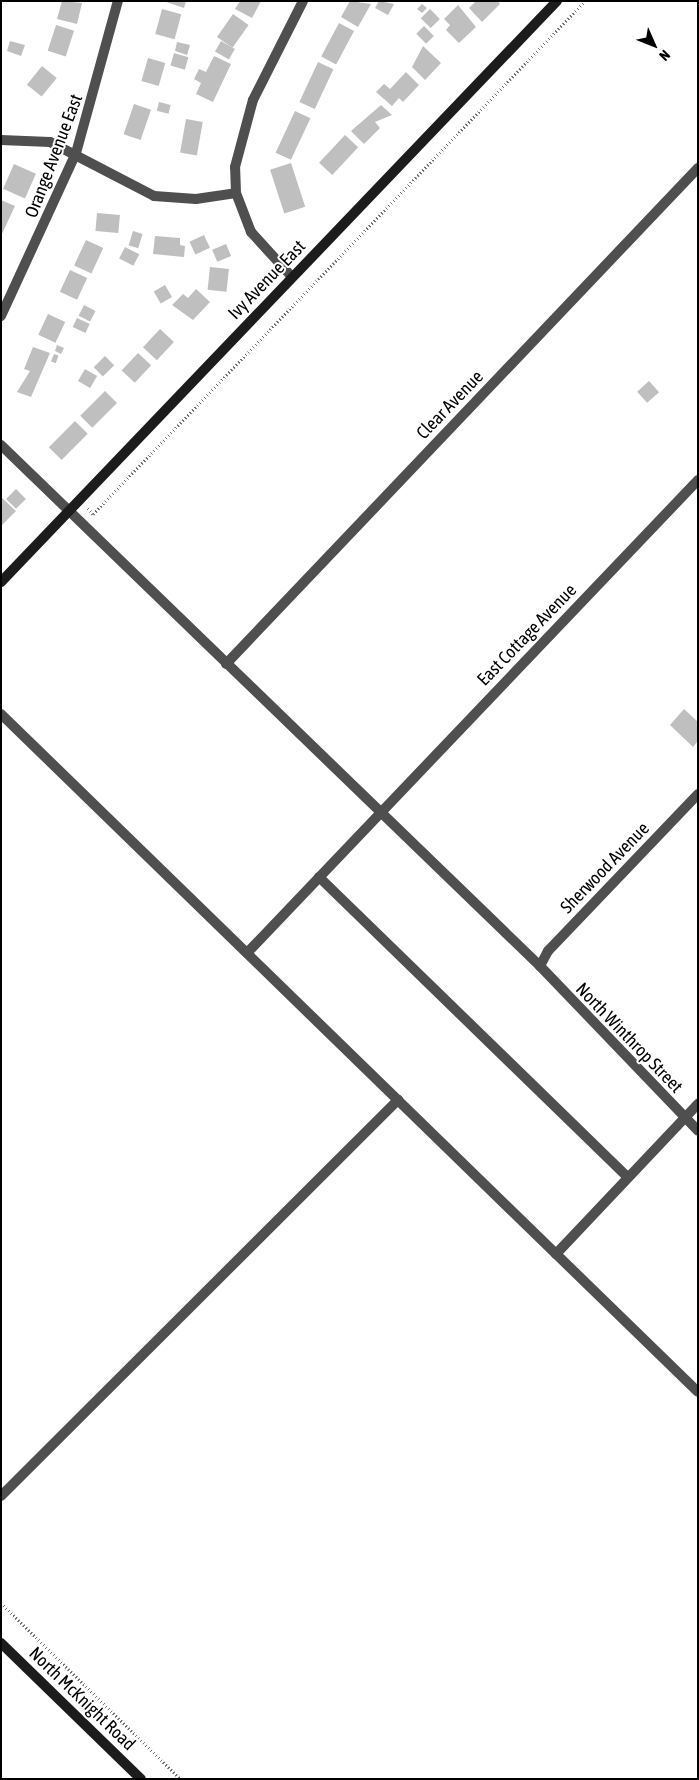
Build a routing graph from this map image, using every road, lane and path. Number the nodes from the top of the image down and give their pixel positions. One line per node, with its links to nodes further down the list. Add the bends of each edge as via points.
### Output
1 (118, 1): 6 (street, Orange Avenue East)
2 (303, 1): 8 (street, via 243,127 234,168)
3 (557, 1): 9 (street, Ivy Avenue East)
4 (585, 1): 13 (path, via 93,514)
5 (1, 140): 6 (street, via 43,141)
6 (76, 153): 8 (street, via 134,190 154,196 196,199); 10 (street, Orange Avenue East)
7 (698, 168): 16 (street, Clear Avenue)
8 (236, 193): 9 (street, via 252,232)
9 (292, 277): 14 (street, Ivy Avenue East)
10 (1, 316)
11 (1, 445): 14 (street)
12 (698, 480): 19 (street, East Cottage Avenue)
13 (88, 508)
14 (68, 511): 15 (street, Ivy Avenue East); 16 (street, North Winthrop Street)
15 (1, 582)
16 (226, 664): 19 (street, North Winthrop Street)
17 (1, 714): 21 (street)
18 (698, 794): 22 (street, Sherwood Avenue, via 548,951)
19 (380, 812): 20 (street, East Cottage Avenue); 22 (street, North Winthrop Street)
20 (319, 877): 21 (street, East Cottage Avenue); 27 (street)
21 (247, 953): 23 (street)
22 (540, 966): 25 (street, North Winthrop Street)
23 (398, 1100): 28 (street); 30 (street)
24 (698, 1104): 25 (street)
25 (684, 1118): 26 (street, North Winthrop Street); 27 (street)
26 (698, 1131)
27 (628, 1177): 28 (street)
28 (556, 1254): 29 (street)
29 (698, 1392)
30 (1, 1496)
31 (1, 1603): 34 (path)
32 (1, 1643): 33 (street, North McKnight Road)
33 (141, 1779)
34 (182, 1779)

